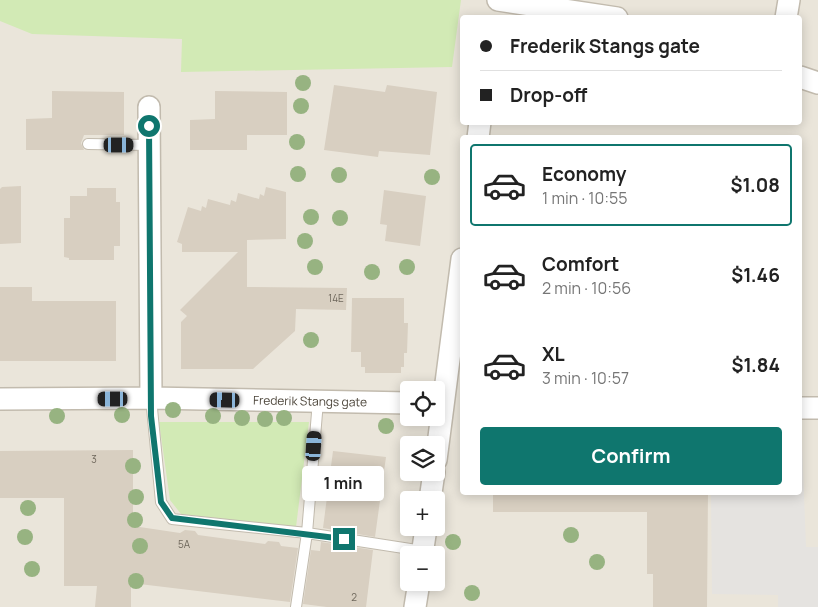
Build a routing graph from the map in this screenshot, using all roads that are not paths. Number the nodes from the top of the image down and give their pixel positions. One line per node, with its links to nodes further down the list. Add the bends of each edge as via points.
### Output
1 (497, 0): 3 (street); 4 (street)
2 (789, 0): 5 (street)
3 (494, 15)
4 (597, 15)
5 (786, 15)
6 (802, 78): 7 (street)
7 (818, 83)
8 (149, 107): 10 (street)
9 (88, 144): 10 (lane)
10 (149, 145): 12 (street)
11 (460, 280): 16 (street)
12 (151, 398): 13 (street, Frederik Stangs gate); 14 (street, Frederik Stangs gate); 20 (lane, via 161,502 172,518)
13 (0, 399)
14 (318, 401): 15 (street, Frederik Stangs gate); 20 (lane)
15 (400, 403)
16 (448, 403): 19 (street)
17 (802, 408): 18 (street)
18 (818, 408)
19 (441, 436)
20 (307, 533): 21 (lane); 23 (lane)
21 (400, 549)
22 (418, 591): 24 (street)
23 (296, 607)
24 (415, 607)

